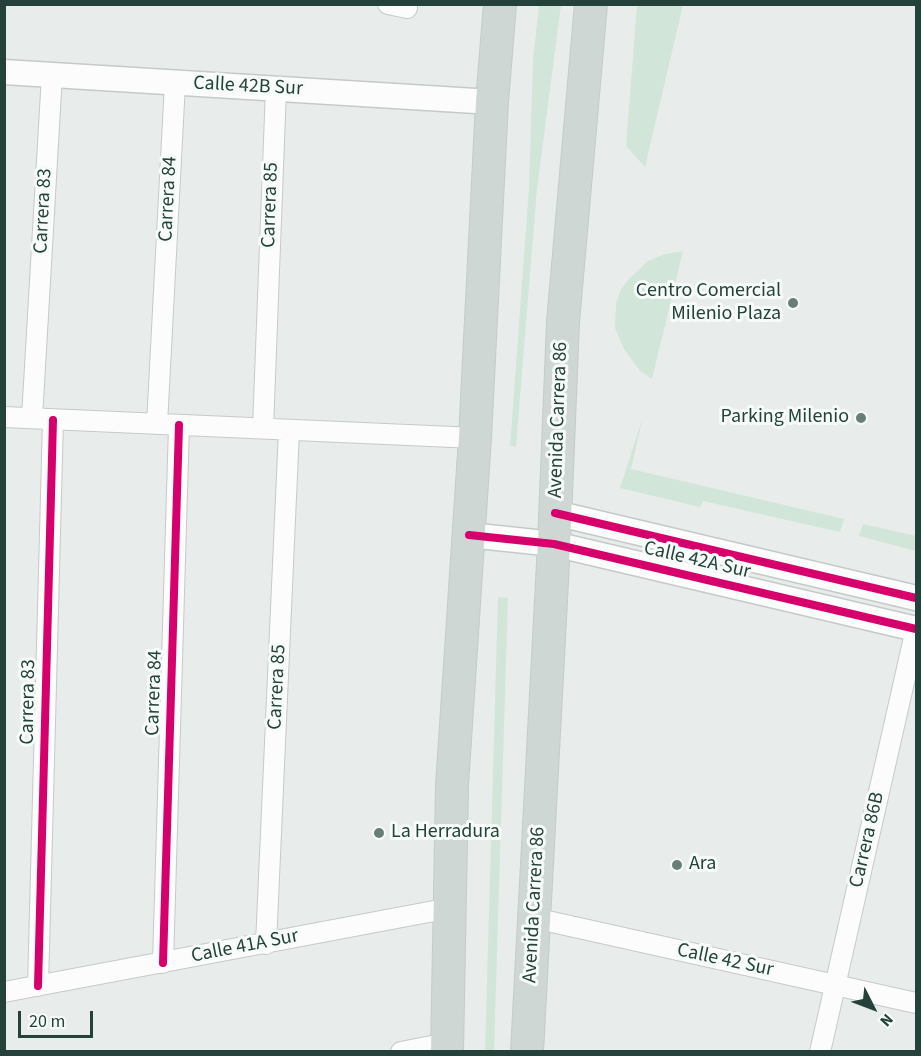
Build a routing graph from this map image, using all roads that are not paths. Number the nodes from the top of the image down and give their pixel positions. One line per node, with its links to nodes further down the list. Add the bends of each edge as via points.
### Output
1 (500, 4): 7 (main road)
2 (591, 4): 16 (main road, Avenida Carrera 86, via 563,322)
3 (4, 72): 4 (street, Calle 42B Sur)
4 (52, 75): 5 (street, Calle 42B Sur); 9 (street, Carrera 83)
5 (175, 83): 6 (street, Calle 42B Sur); 11 (street, Carrera 84)
6 (276, 89): 7 (street, Calle 42B Sur); 13 (street, Carrera 85)
7 (492, 102): 15 (main road)
8 (4, 417): 9 (street)
9 (32, 418): 10 (street)
10 (53, 420): 11 (street); 26 (street, Carrera 83)
11 (157, 424): 12 (street)
12 (179, 425): 13 (street); 24 (street, Carrera 84)
13 (263, 428): 14 (street)
14 (289, 430): 15 (street); 23 (street, Carrera 85)
15 (475, 438): 17 (main road)
16 (555, 513): 18 (main road, Avenida Carrera 86); 19 (street, Calle 42A Sur)
17 (469, 536): 18 (street, Calle 42A Sur); 21 (main road, via 452,785)
18 (554, 544): 20 (street, Calle 42A Sur); 22 (main road, Avenida Carrera 86)
19 (916, 597)
20 (916, 629): 25 (street, Carrera 86B)
21 (450, 908): 23 (street, Calle 41A Sur); 29 (main road)
22 (534, 918): 25 (street, Calle 42 Sur); 31 (main road, Avenida Carrera 86)
23 (266, 944): 24 (street, Calle 41A Sur)
24 (164, 963): 26 (street, Calle 41A Sur)
25 (835, 985): 28 (street, Calle 42 Sur); 32 (street, Carrera 86B)
26 (38, 986): 27 (street, Calle 41A Sur)
27 (4, 992)
28 (916, 1003)
29 (447, 1047): 30 (street)
30 (401, 1052)
31 (527, 1052)
32 (820, 1052)

